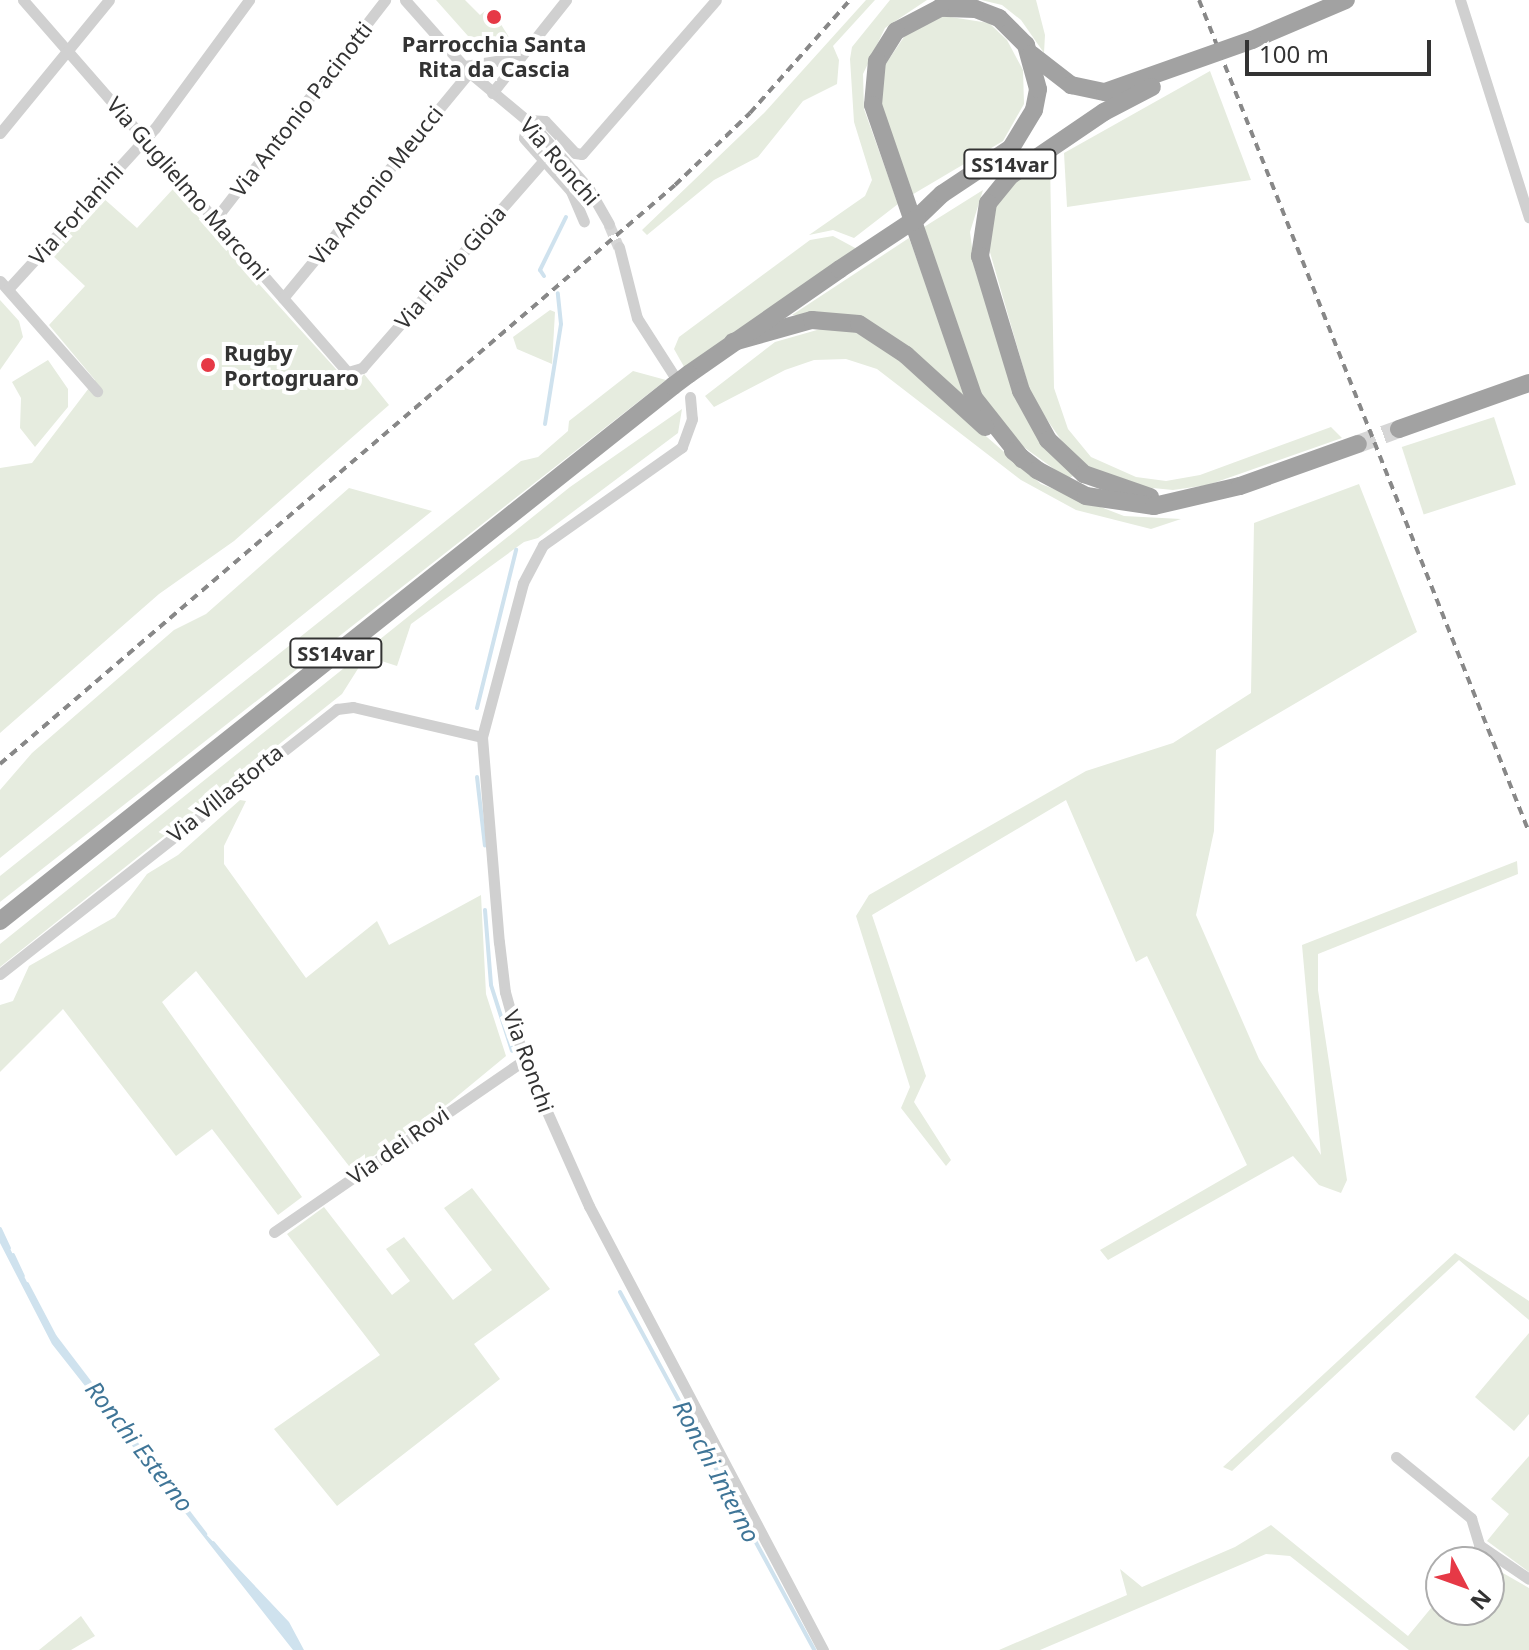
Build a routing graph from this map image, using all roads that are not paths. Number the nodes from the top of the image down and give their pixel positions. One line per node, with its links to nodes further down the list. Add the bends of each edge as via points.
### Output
1 (23, 0): 11 (street, Via Guglielmo Marconi)
2 (109, 0): 11 (street)
3 (249, 0): 19 (street, Via Forlanini)
4 (385, 0): 22 (street, Via Antonio Pacinotti)
5 (405, 0): 14 (street, Via Ronchi)
6 (566, 0): 13 (street)
7 (716, 0): 17 (street, via 577,154 545,121)
8 (1346, 0): 10 (highway)
9 (1460, 0): 21 (street)
10 (1252, 40): 12 (highway, bridge, via 1105,92 1071,85); 16 (highway, SS14var, bridge)
11 (70, 53): 18 (street); 19 (street, Via Guglielmo Marconi)
12 (1031, 54): 23 (highway, via 1038,89 1022,133 1011,148 942,194); 37 (highway, via 999,18 955,7 910,20 896,31 877,61 873,105 974,398)
13 (520, 57): 14 (street, via 472,61); 15 (street)
14 (467, 69): 15 (street, Via Ronchi); 28 (street, Via Antonio Meucci)
15 (492, 93): 17 (street, Via Ronchi)
16 (1104, 112): 23 (highway, SS14var); 38 (highway, via 1010,176 995,194 979,236 982,263 1021,391 1042,432 1064,457 1102,483 1143,496 1180,498)
17 (528, 120): 20 (street, via 524,138); 25 (street, Via Ronchi, via 589,189)
18 (0, 133)
19 (145, 139): 22 (street, Via Guglielmo Marconi); 27 (street, Via Forlanini)
20 (544, 160): 24 (street, via 571,191); 30 (street, Via Flavio Gioia)
21 (1529, 217)
22 (216, 218): 28 (street, Via Guglielmo Marconi)
23 (917, 218): 29 (highway, SS14var, bridge)
24 (584, 221)
25 (609, 224)
26 (619, 247): 31 (street, via 637,318)
27 (4, 285): 33 (street, Via Forlanini)
28 (283, 298): 30 (street, Via Guglielmo Marconi, via 342,367)
29 (733, 342): 31 (highway, SS14var); 37 (highway, SS14var, via 812,320 859,324 906,355)
30 (355, 372)
31 (678, 378): 40 (highway, SS14var)
32 (1529, 383): 35 (highway)
33 (97, 391)
34 (690, 397): 39 (street, Via Ronchi, via 692,419 682,447 585,512 535,556)
35 (1399, 429)
36 (1358, 444): 38 (highway)
37 (1022, 459): 38 (highway, via 1086,496 1126,505 1181,504)
38 (1240, 486)
39 (482, 737): 41 (street, Via Villastorta, via 353,707 337,709); 42 (street, Via Ronchi, via 505,992)
40 (0, 921)
41 (0, 974)
42 (524, 1060): 43 (street, Via dei Rovi); 46 (street, Via Ronchi, via 589,1206)
43 (274, 1232)
44 (1396, 1457): 45 (street, via 1471,1518 1479,1545)
45 (1529, 1579)
46 (823, 1650)

